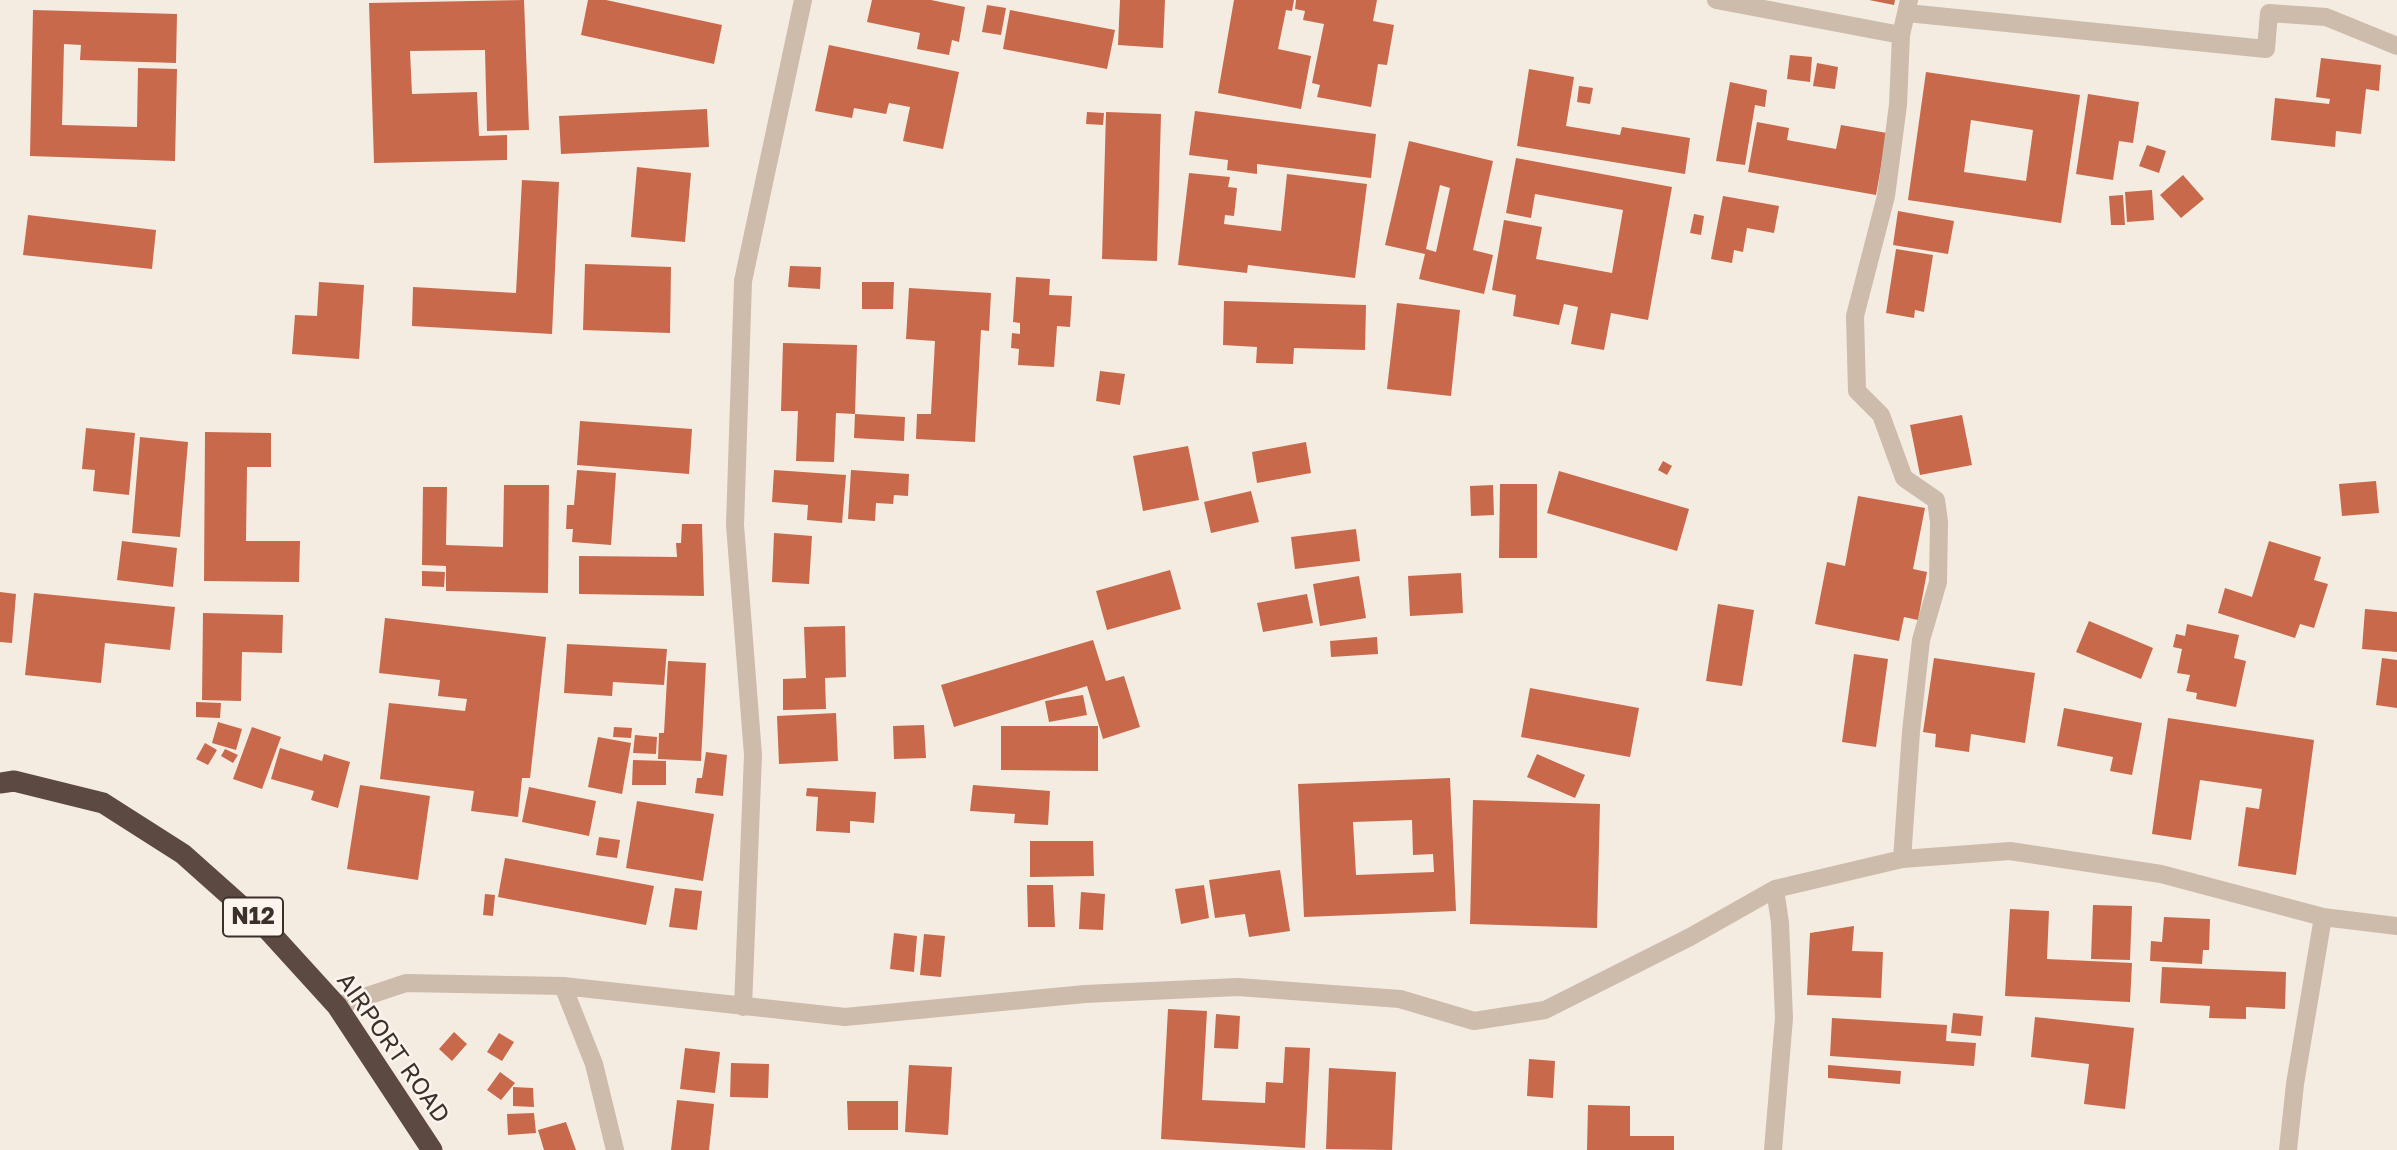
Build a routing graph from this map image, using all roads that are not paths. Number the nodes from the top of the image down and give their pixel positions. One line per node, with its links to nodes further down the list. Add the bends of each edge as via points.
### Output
1 (803, 0): 13 (street, via 743,281 735,525 753,755)
2 (1716, 0): 4 (street)
3 (1908, 7): 4 (street); 5 (street, via 2266,49 2269,13 2280,13 2326,17)
4 (1901, 35): 7 (street, via 1898,105 1886,196 1855,316 1857,391 1881,415 1904,478 1936,500 1939,522 1938,582 1921,640)
5 (2397, 46)
6 (0, 783): 12 (highway, AIRPORT ROAD / N12, via 14,781 103,803 183,854 266,928)
7 (1902, 859): 8 (street); 9 (street, via 2010,851 2161,874)
8 (1775, 889): 13 (street, via 1545,1010 1474,1021 1400,999 1238,987 1085,994 845,1017); 16 (street, via 1784,1018)
9 (2323, 918): 10 (street); 17 (street)
10 (2397, 926)
11 (563, 986): 12 (street, via 406,983); 13 (street); 15 (street, via 594,1064)
12 (337, 1006): 14 (highway, AIRPORT ROAD / N12)
13 (743, 1007)
14 (432, 1150)
15 (615, 1150)
16 (1773, 1150)
17 (2288, 1150)

